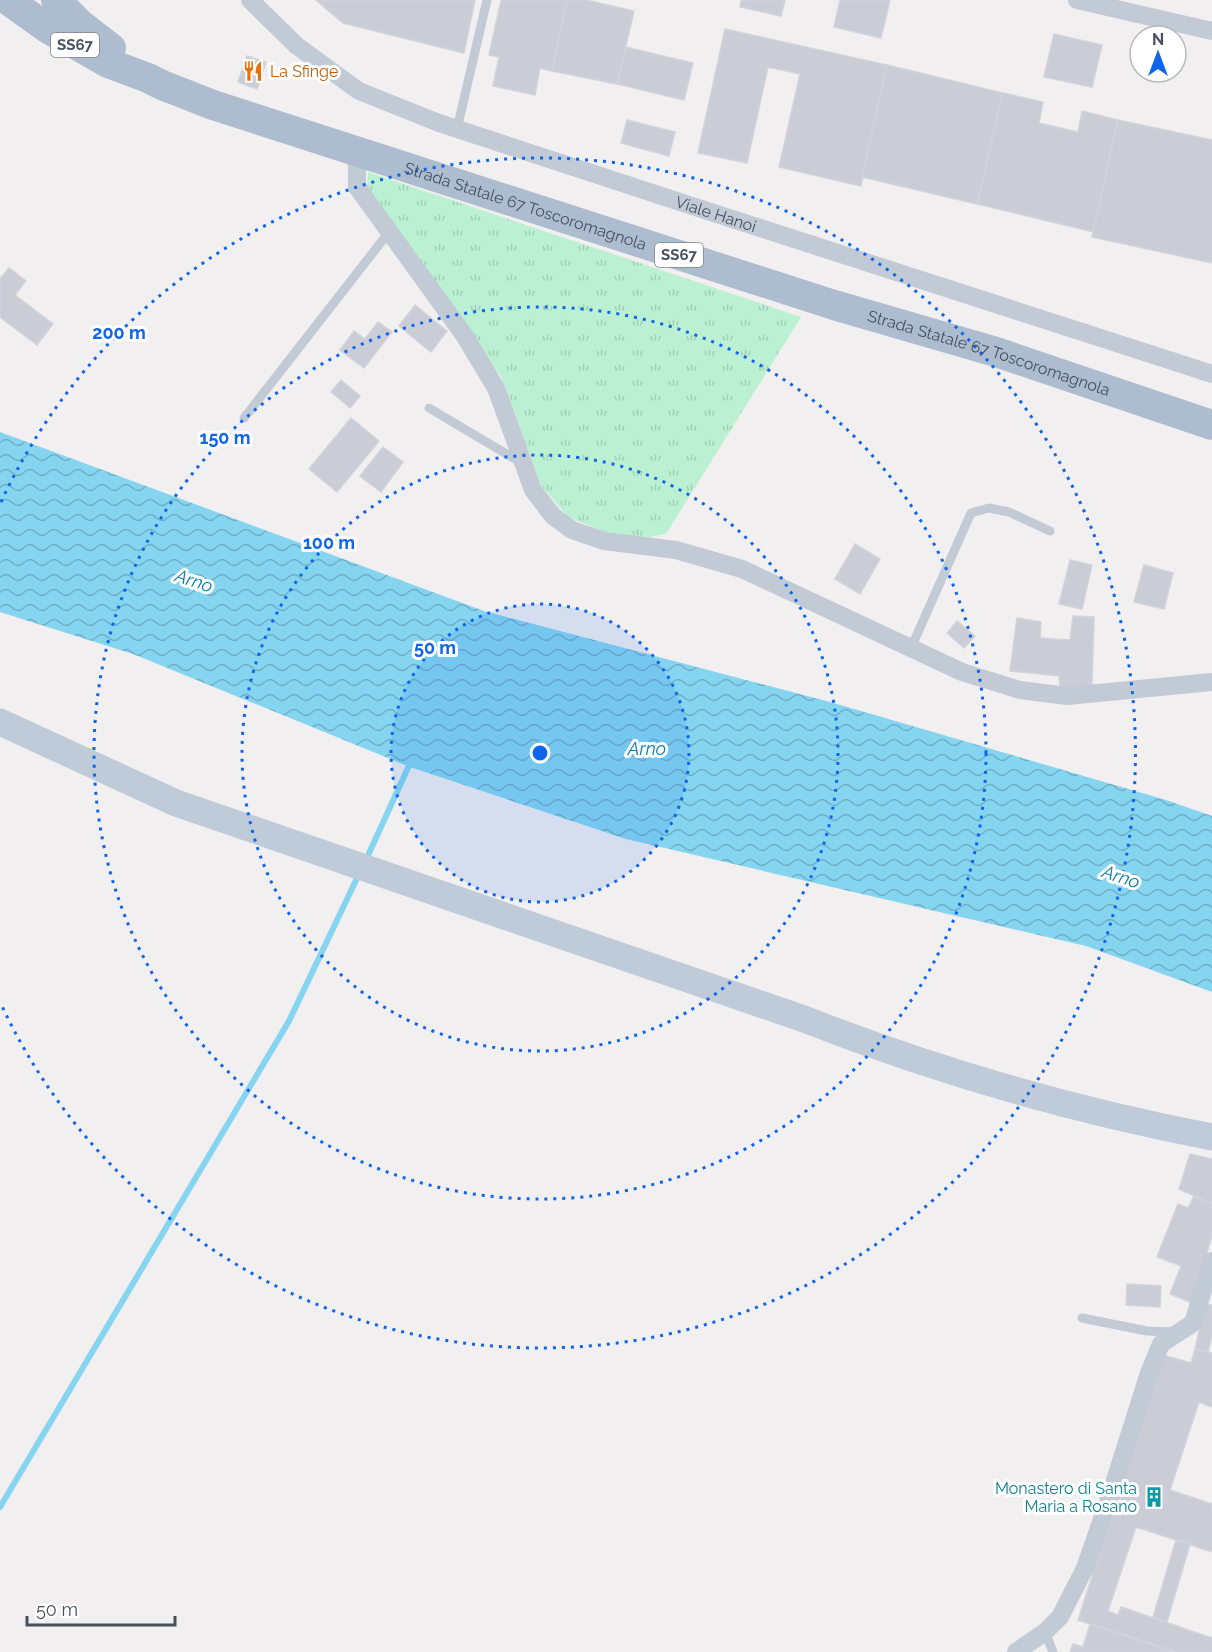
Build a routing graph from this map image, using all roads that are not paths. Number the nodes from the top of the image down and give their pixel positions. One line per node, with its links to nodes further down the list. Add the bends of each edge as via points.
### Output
1 (8, 0): 7 (main road, Strada Statale 67 Toscoromagnola / SS67, via 108,63)
2 (56, 0): 7 (main road, Strada Statale 67 Toscoromagnola / SS67)
3 (250, 0): 8 (street, Viale Hanoi, via 297,46 359,91)
4 (487, 0): 8 (lane)
5 (1077, 0): 6 (street)
6 (1212, 31)
7 (148, 78): 9 (main road, Strada Statale 67 Toscoromagnola / SS67, via 213,105)
8 (457, 129): 11 (street, Viale Hanoi)
9 (357, 152): 10 (street, via 357,187); 14 (main road, Strada Statale 67 Toscoromagnola / SS67, via 834,305 996,352)
10 (389, 232): 13 (lane); 15 (street, via 464,335 496,388)
11 (1212, 374)
12 (429, 408): 15 (lane)
13 (244, 418)
14 (1212, 425)
15 (524, 464): 17 (street, via 533,490 553,516 572,530 604,541 676,550 742,569)
16 (1050, 531): 17 (lane, via 1008,512 989,508 971,513)
17 (910, 648): 18 (street, via 962,672 1020,690 1067,696)
18 (1212, 682)
19 (0, 722): 20 (main road, via 176,803 794,1015 881,1049 1051,1101)
20 (1212, 1137)
21 (1212, 1261): 23 (street, via 1193,1323)
22 (1082, 1318): 23 (lane, via 1147,1331)
23 (1178, 1332): 24 (street, via 1161,1344 1085,1568 1060,1617)
24 (1045, 1632): 25 (street); 26 (lane)
25 (1016, 1652)
26 (1053, 1652)

